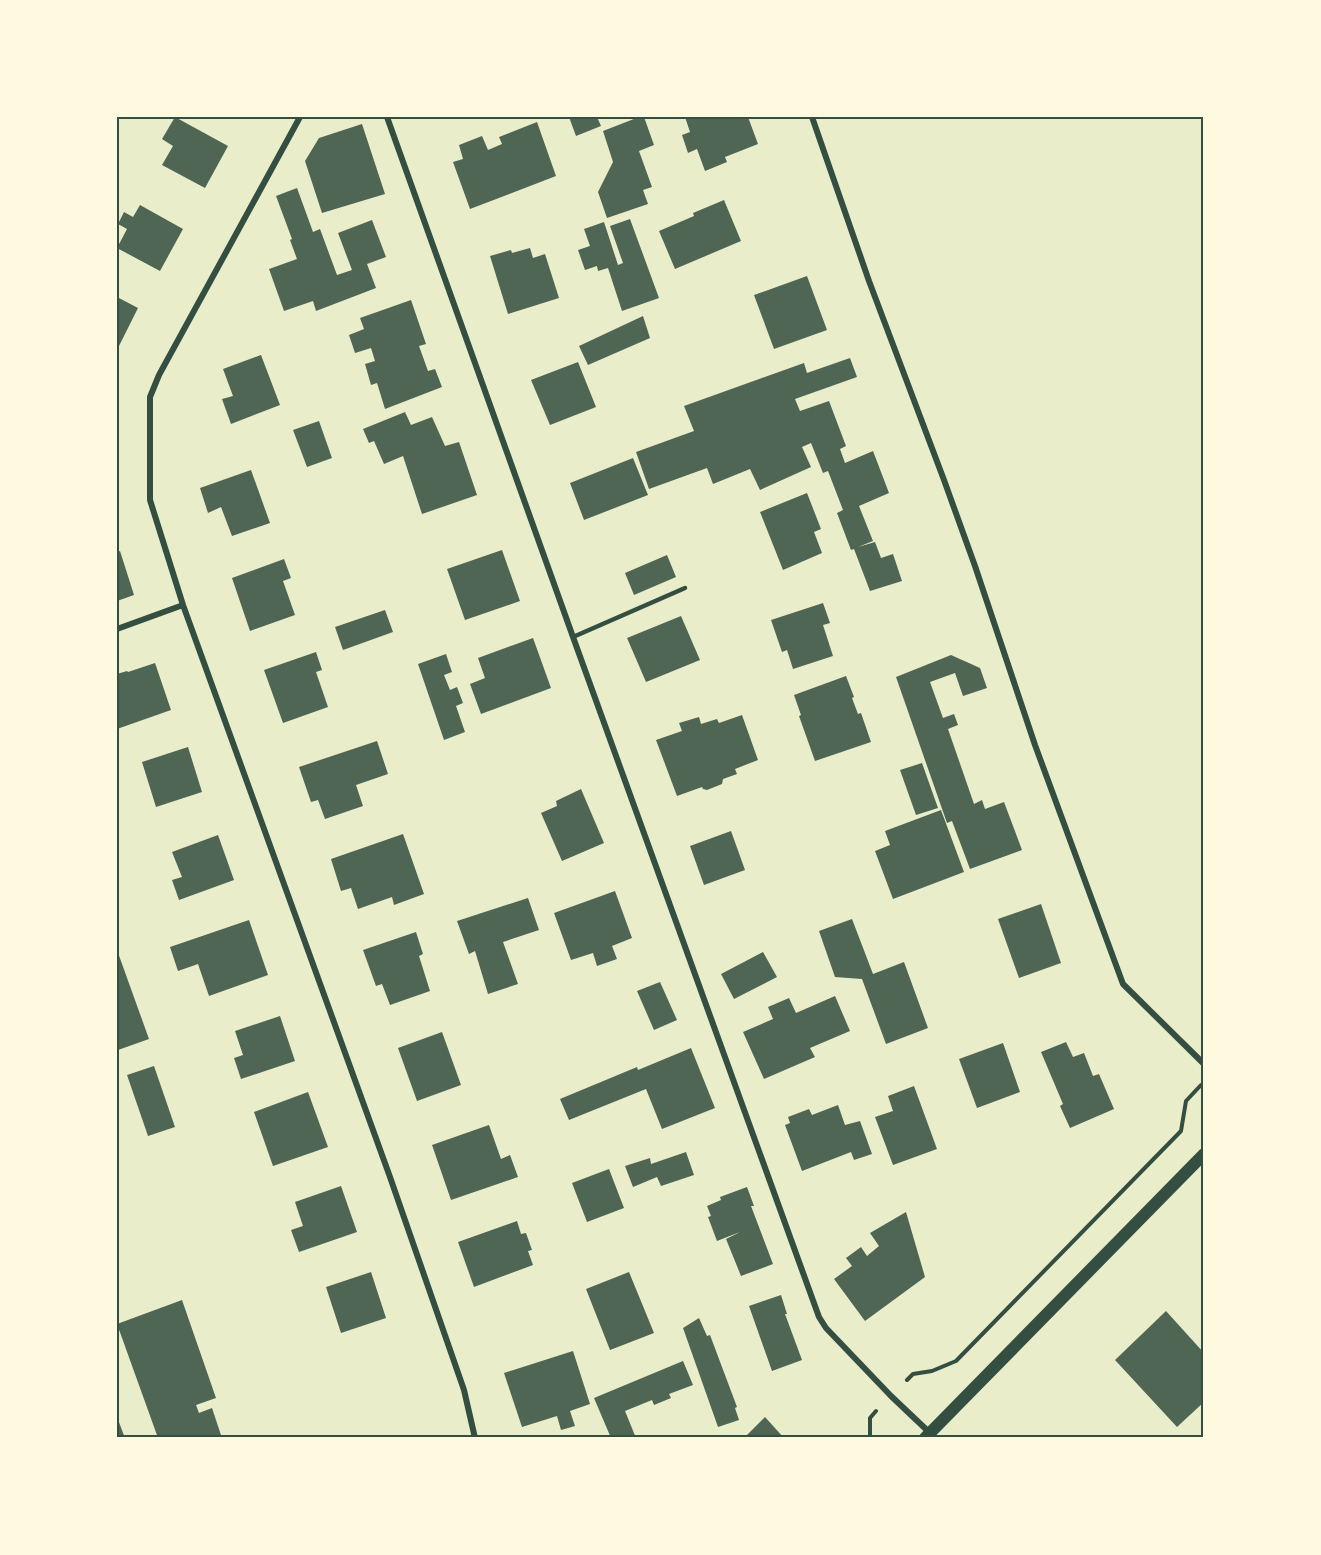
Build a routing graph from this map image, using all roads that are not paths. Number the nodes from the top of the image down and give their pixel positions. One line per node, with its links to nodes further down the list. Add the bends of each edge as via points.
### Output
1 (300, 117): 5 (street, via 150,397 150,500)
2 (387, 117): 7 (street)
3 (812, 117): 8 (street, via 1123,984)
4 (685, 588): 7 (lane)
5 (183, 605): 6 (street); 11 (street, via 390,1177 464,1390)
6 (117, 629)
7 (573, 638): 10 (street, via 819,1317)
8 (1204, 1064)
9 (1204, 1154): 10 (main road)
10 (927, 1435)
11 (476, 1438)

